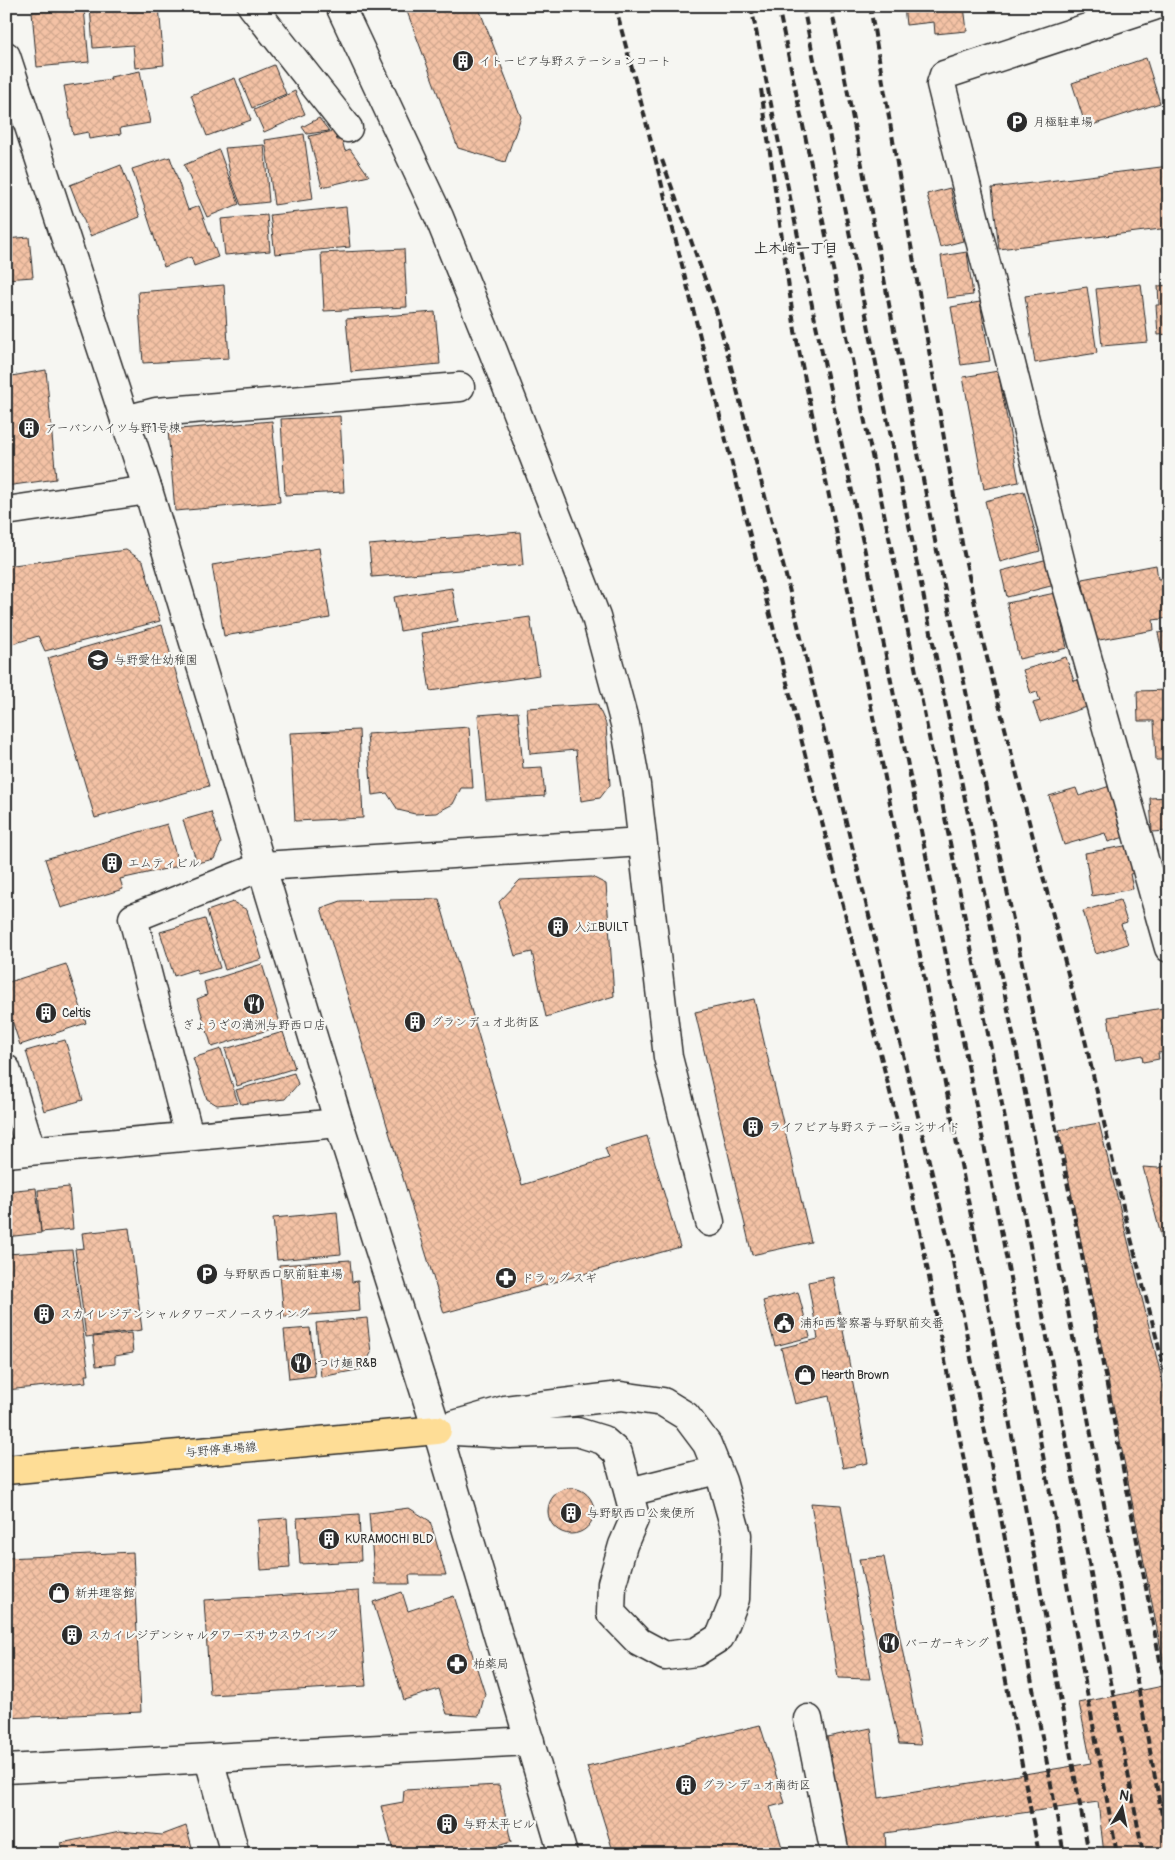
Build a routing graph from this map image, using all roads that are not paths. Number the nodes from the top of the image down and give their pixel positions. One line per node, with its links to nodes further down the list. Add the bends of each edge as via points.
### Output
1 (252, 6): 5 (street)
2 (340, 6): 10 (street, via 439,216 596,617 625,724)
3 (1154, 6): 12 (street, via 944,75 941,84 1062,568)
4 (6, 56): 7 (street)
5 (348, 128)
6 (460, 387): 7 (street, via 156,412)
7 (125, 420): 8 (street)
8 (148, 490): 9 (street); 11 (street)
9 (6, 511)
10 (642, 842): 11 (street); 17 (street, via 668,1056)
11 (263, 866): 14 (street); 15 (street, via 133,918)
12 (1169, 948)
13 (6, 1069): 16 (street)
14 (340, 1123): 15 (street); 18 (street)
15 (189, 1136): 16 (street)
16 (19, 1151)
17 (710, 1222)
18 (437, 1430): 19 (main road, 与野停車場線); 20 (street, via 504,1410 621,1396 663,1402 686,1416 707,1444); 21 (street, via 510,1434 577,1432 603,1440 618,1453); 23 (street)
19 (6, 1470)
20 (717, 1470): 21 (street); 21 (street, via 737,1535 735,1599 720,1637 696,1652 665,1656 638,1642 611,1613 612,1583 635,1517)
21 (629, 1492)
22 (808, 1719): 28 (street)
23 (530, 1742): 24 (street); 27 (street)
24 (209, 1759): 25 (street); 26 (street)
25 (6, 1768)
26 (235, 1854)
27 (563, 1854)
28 (835, 1854)

